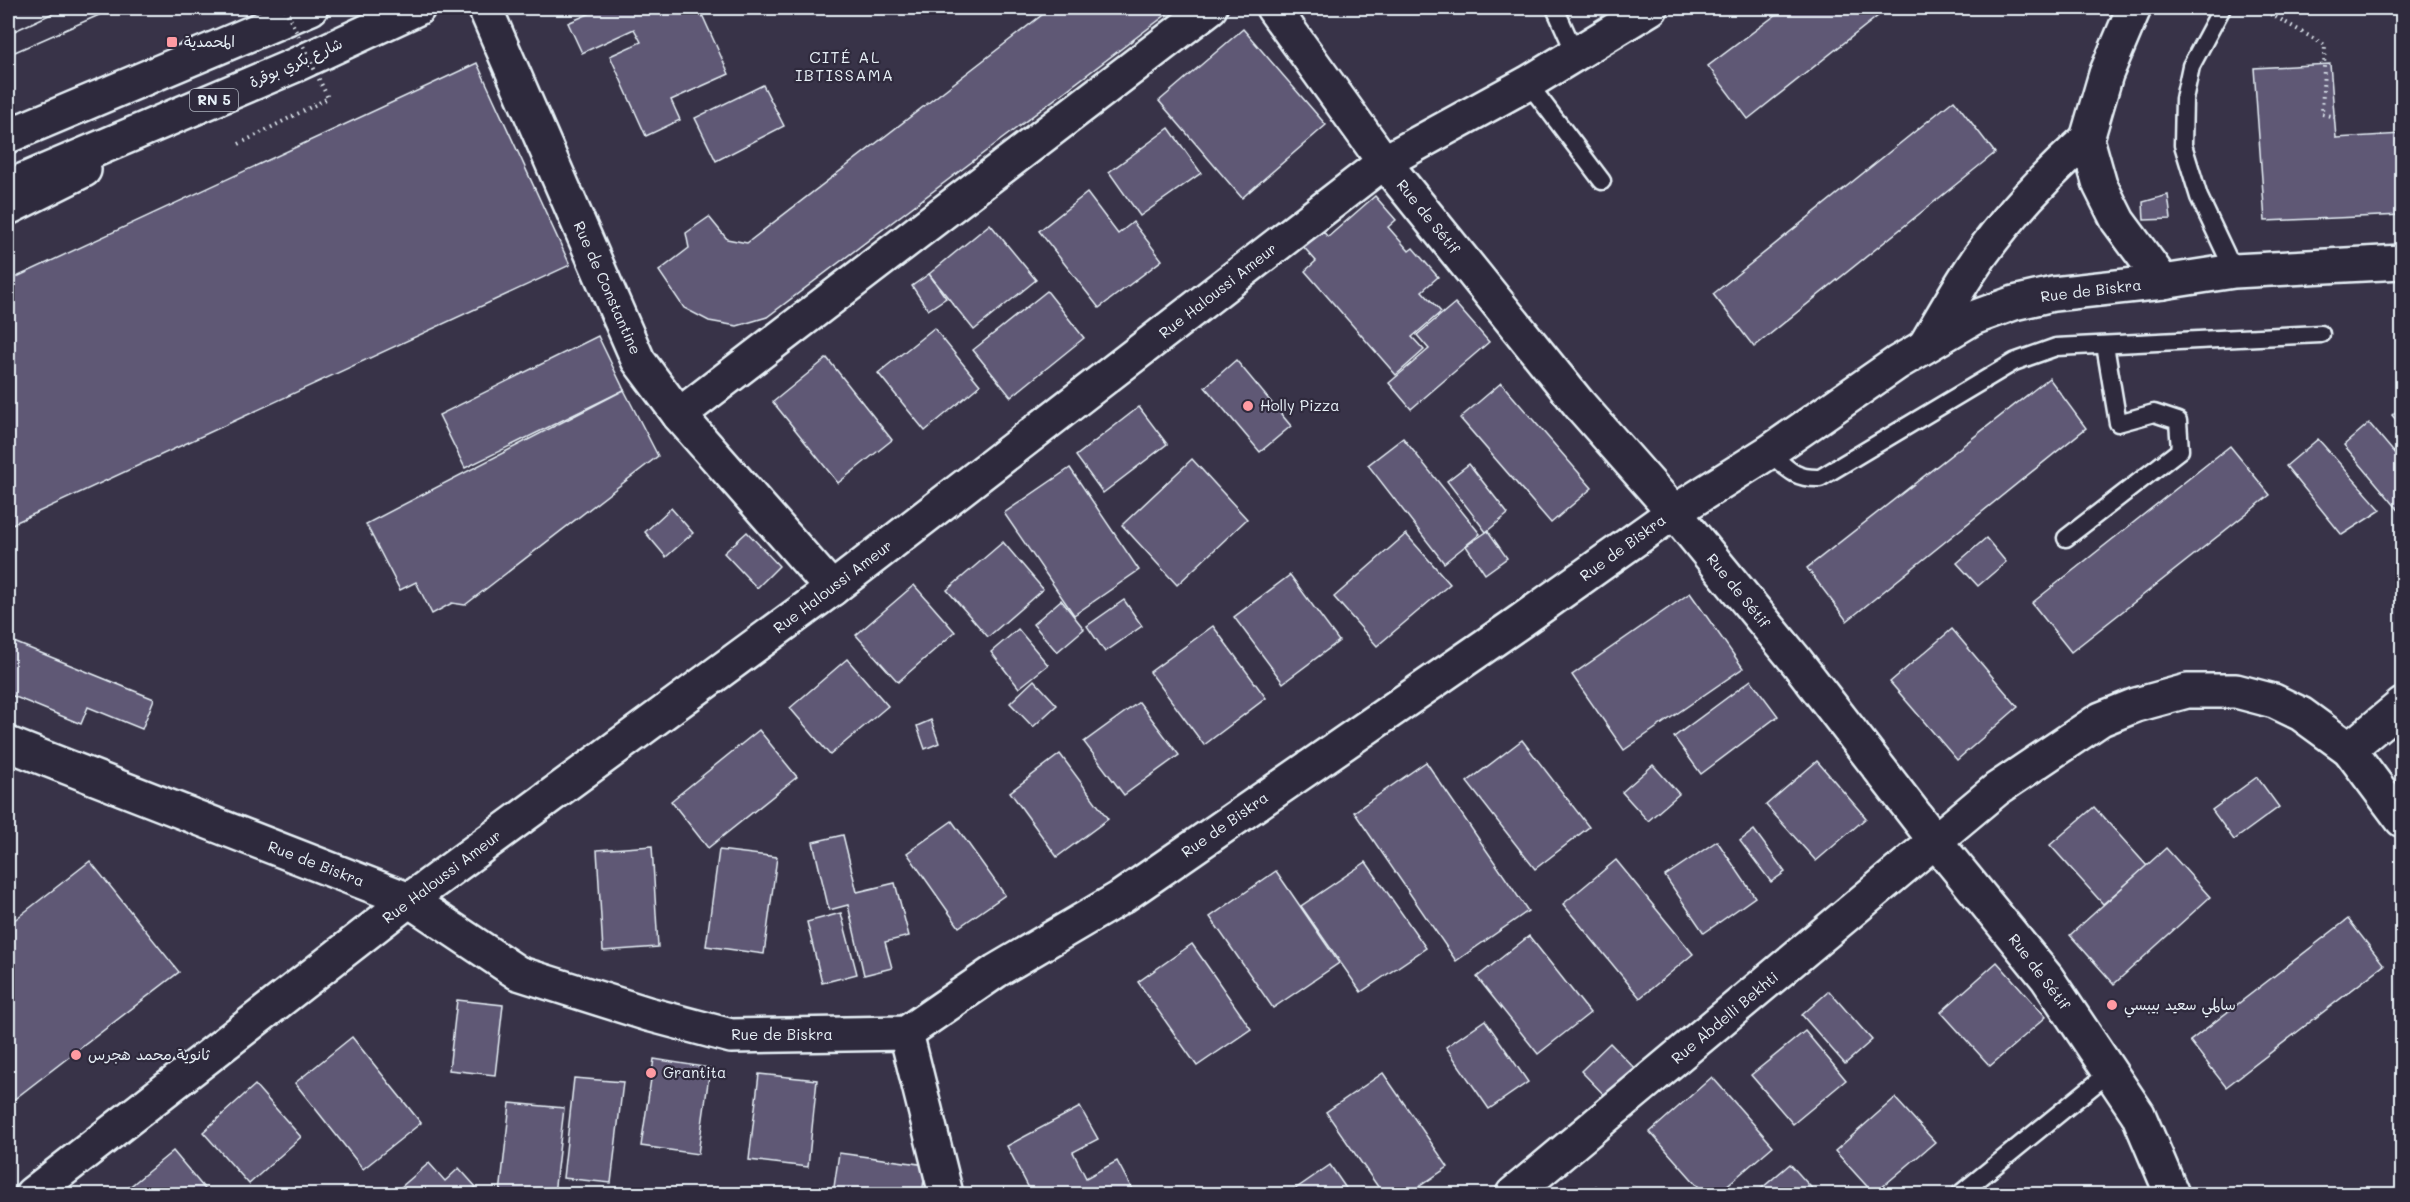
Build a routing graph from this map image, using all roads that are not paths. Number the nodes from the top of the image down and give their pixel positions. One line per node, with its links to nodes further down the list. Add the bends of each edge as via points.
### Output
1 (311, 8): 13 (main road)
2 (418, 8): 11 (main road, شارع بكري بوقرة / RN 5)
3 (485, 8): 25 (main road, Rue de Constantine, via 638,360)
4 (1210, 8): 25 (main road)
5 (1273, 8): 15 (main road, Rue de Sétif)
6 (1555, 8): 10 (lane)
7 (1651, 8): 10 (main road, Rue Haloussi Ameur)
8 (2134, 8): 14 (main road, via 2106,75)
9 (2222, 8): 20 (lane, via 2191,66 2184,99 2183,145 2199,197)
10 (1575, 53): 12 (main road, Rue Haloussi Ameur)
11 (293, 66): 17 (main road, شارع بكري بوقرة / RN 5); 18 (main road)
12 (1528, 83): 15 (main road, Rue Haloussi Ameur); 16 (lane)
13 (8, 136)
14 (2087, 139): 21 (main road, via 2100,185 2118,221); 24 (main road, via 2055,167 2008,219 1966,277)
15 (1384, 162): 27 (main road, Rue de Sétif, via 1579,404); 29 (main road, Rue Haloussi Ameur)
16 (1602, 181)
17 (8, 187)
18 (8, 208)
19 (2403, 262): 20 (main road, Rue de Biskra)
20 (2234, 271): 21 (main road, Rue de Biskra)
21 (2163, 282): 24 (main road, Rue de Biskra, via 2053,294 2014,303 1973,318)
22 (2321, 334): 23 (lane)
23 (2105, 345): 26 (lane, via 2056,347 2014,362 1821,478 1805,479 1792,473); 28 (lane, via 2118,423 2154,413 2178,421 2180,450)
24 (1925, 346): 26 (main road, Rue de Biskra)
25 (679, 415): 29 (main road, Rue de Constantine)
26 (1770, 452): 27 (main road, Rue de Biskra)
27 (1674, 512): 34 (main road, Rue de Sétif, via 1797,662); 36 (main road, Rue de Biskra, via 1120,898 996,971)
28 (2066, 538)
29 (832, 589): 35 (main road, Rue Haloussi Ameur)
30 (2403, 705): 32 (main road)
31 (8, 744): 35 (main road, Rue de Biskra)
32 (2349, 749): 33 (main road, Rue Abdelli Bekhti); 34 (main road, Rue Abdelli Bekhti, via 2301,714 2274,701 2236,691 2187,691 2101,719 1997,789)
33 (2403, 820)
34 (1936, 842): 37 (main road, Rue de Sétif, via 2047,978); 40 (main road, Rue Abdelli Bekhti)
35 (409, 900): 36 (main road, Rue de Biskra, via 519,973 720,1034); 38 (main road, Rue Haloussi Ameur)
36 (906, 1033): 39 (main road)
37 (2110, 1072): 41 (lane); 42 (main road, Rue de Sétif, via 2138,1114)
38 (32, 1194)
39 (946, 1194)
40 (1513, 1194)
41 (1960, 1194)
42 (2172, 1194)

